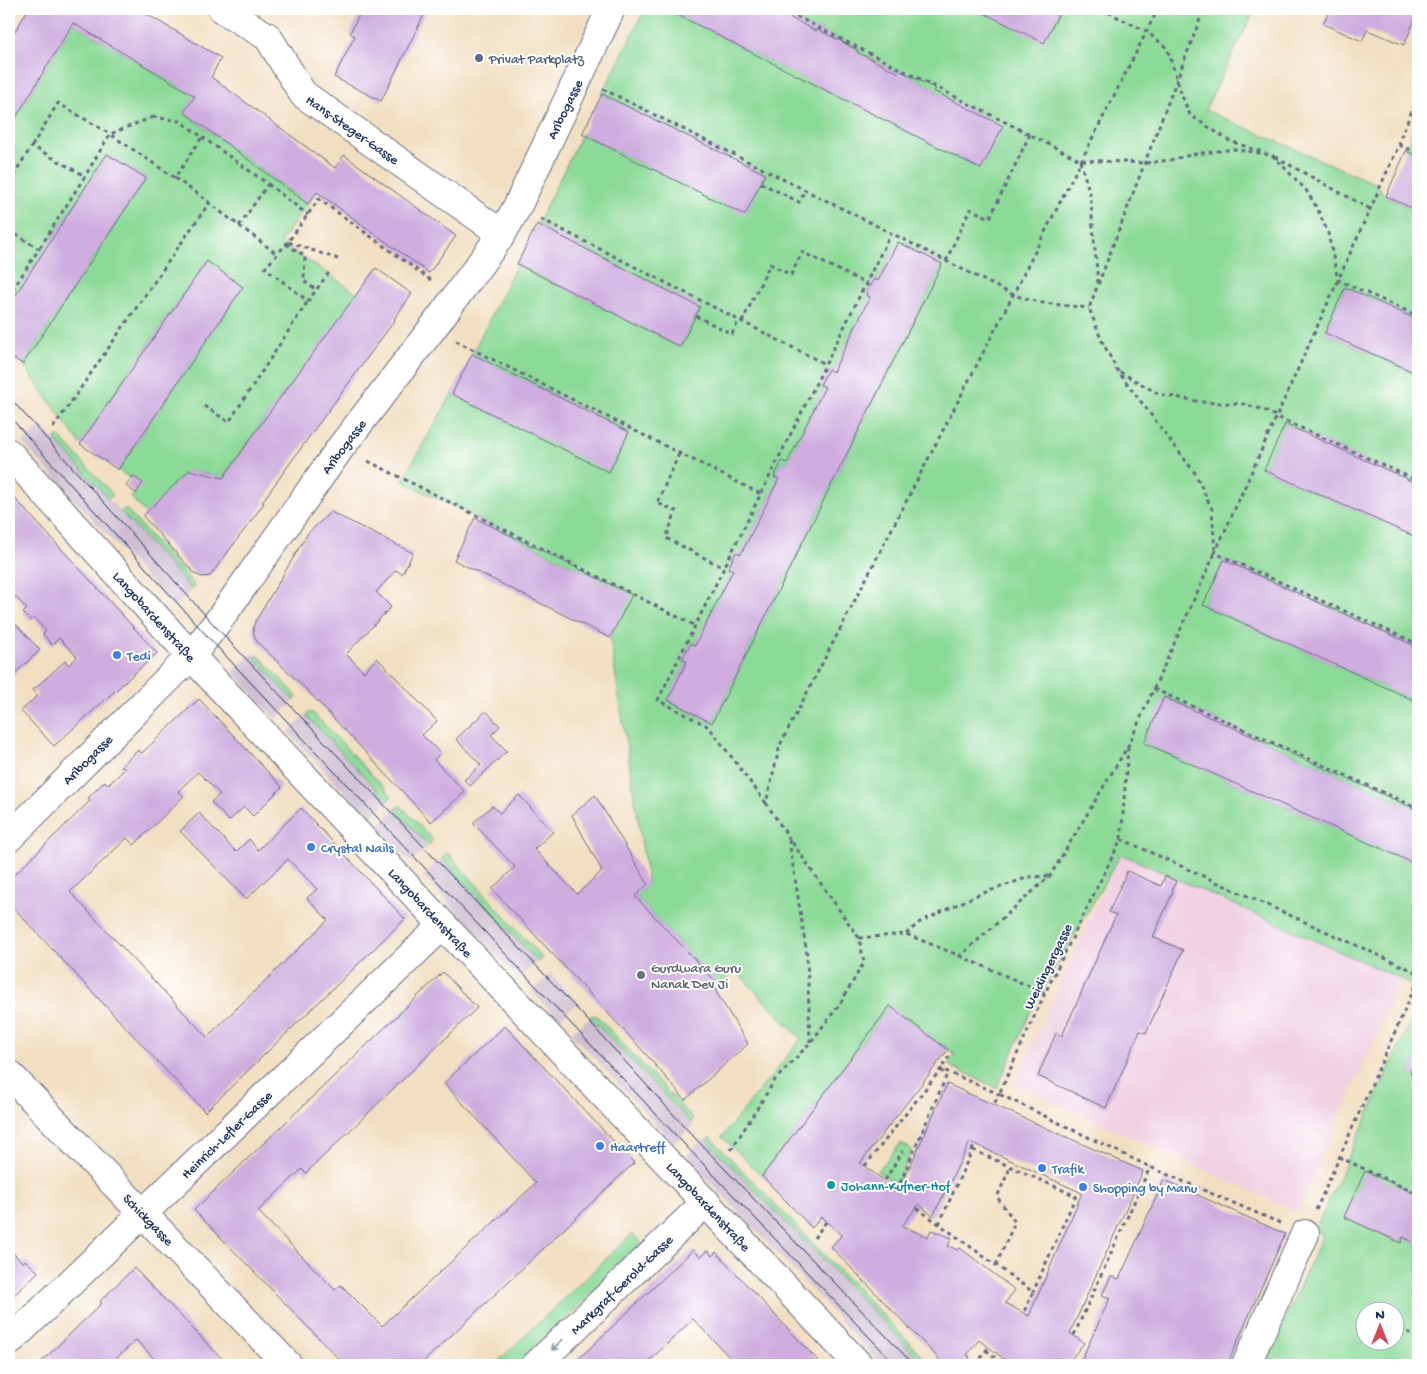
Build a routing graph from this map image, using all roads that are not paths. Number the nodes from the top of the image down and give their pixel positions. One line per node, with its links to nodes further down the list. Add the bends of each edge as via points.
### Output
1 (222, 9): 3 (street, Hans-Steger-Gasse, via 268,37 304,94)
2 (612, 9): 3 (street, Aribogasse)
3 (502, 234): 5 (street, Aribogasse, via 341,447)
4 (9, 453): 5 (street, Langobardenstraße)
5 (191, 656): 6 (street, Aribogasse); 7 (street, Langobardenstraße)
6 (9, 838)
7 (443, 925): 9 (street, Langobardenstraße); 10 (street, Heinrich-Lefler-Gasse)
8 (9, 1074): 10 (street, Schickgasse)
9 (706, 1202): 14 (street, Markgraf-Gerold-Gasse, one-way to 14); 15 (street, Langobardenstraße)
10 (144, 1213): 12 (street, Heinrich-Lefler-Gasse); 13 (street, Schickgasse)
11 (1305, 1234): 16 (street)
12 (9, 1342)
13 (288, 1365)
14 (536, 1365)
15 (860, 1365)
16 (1246, 1365)

